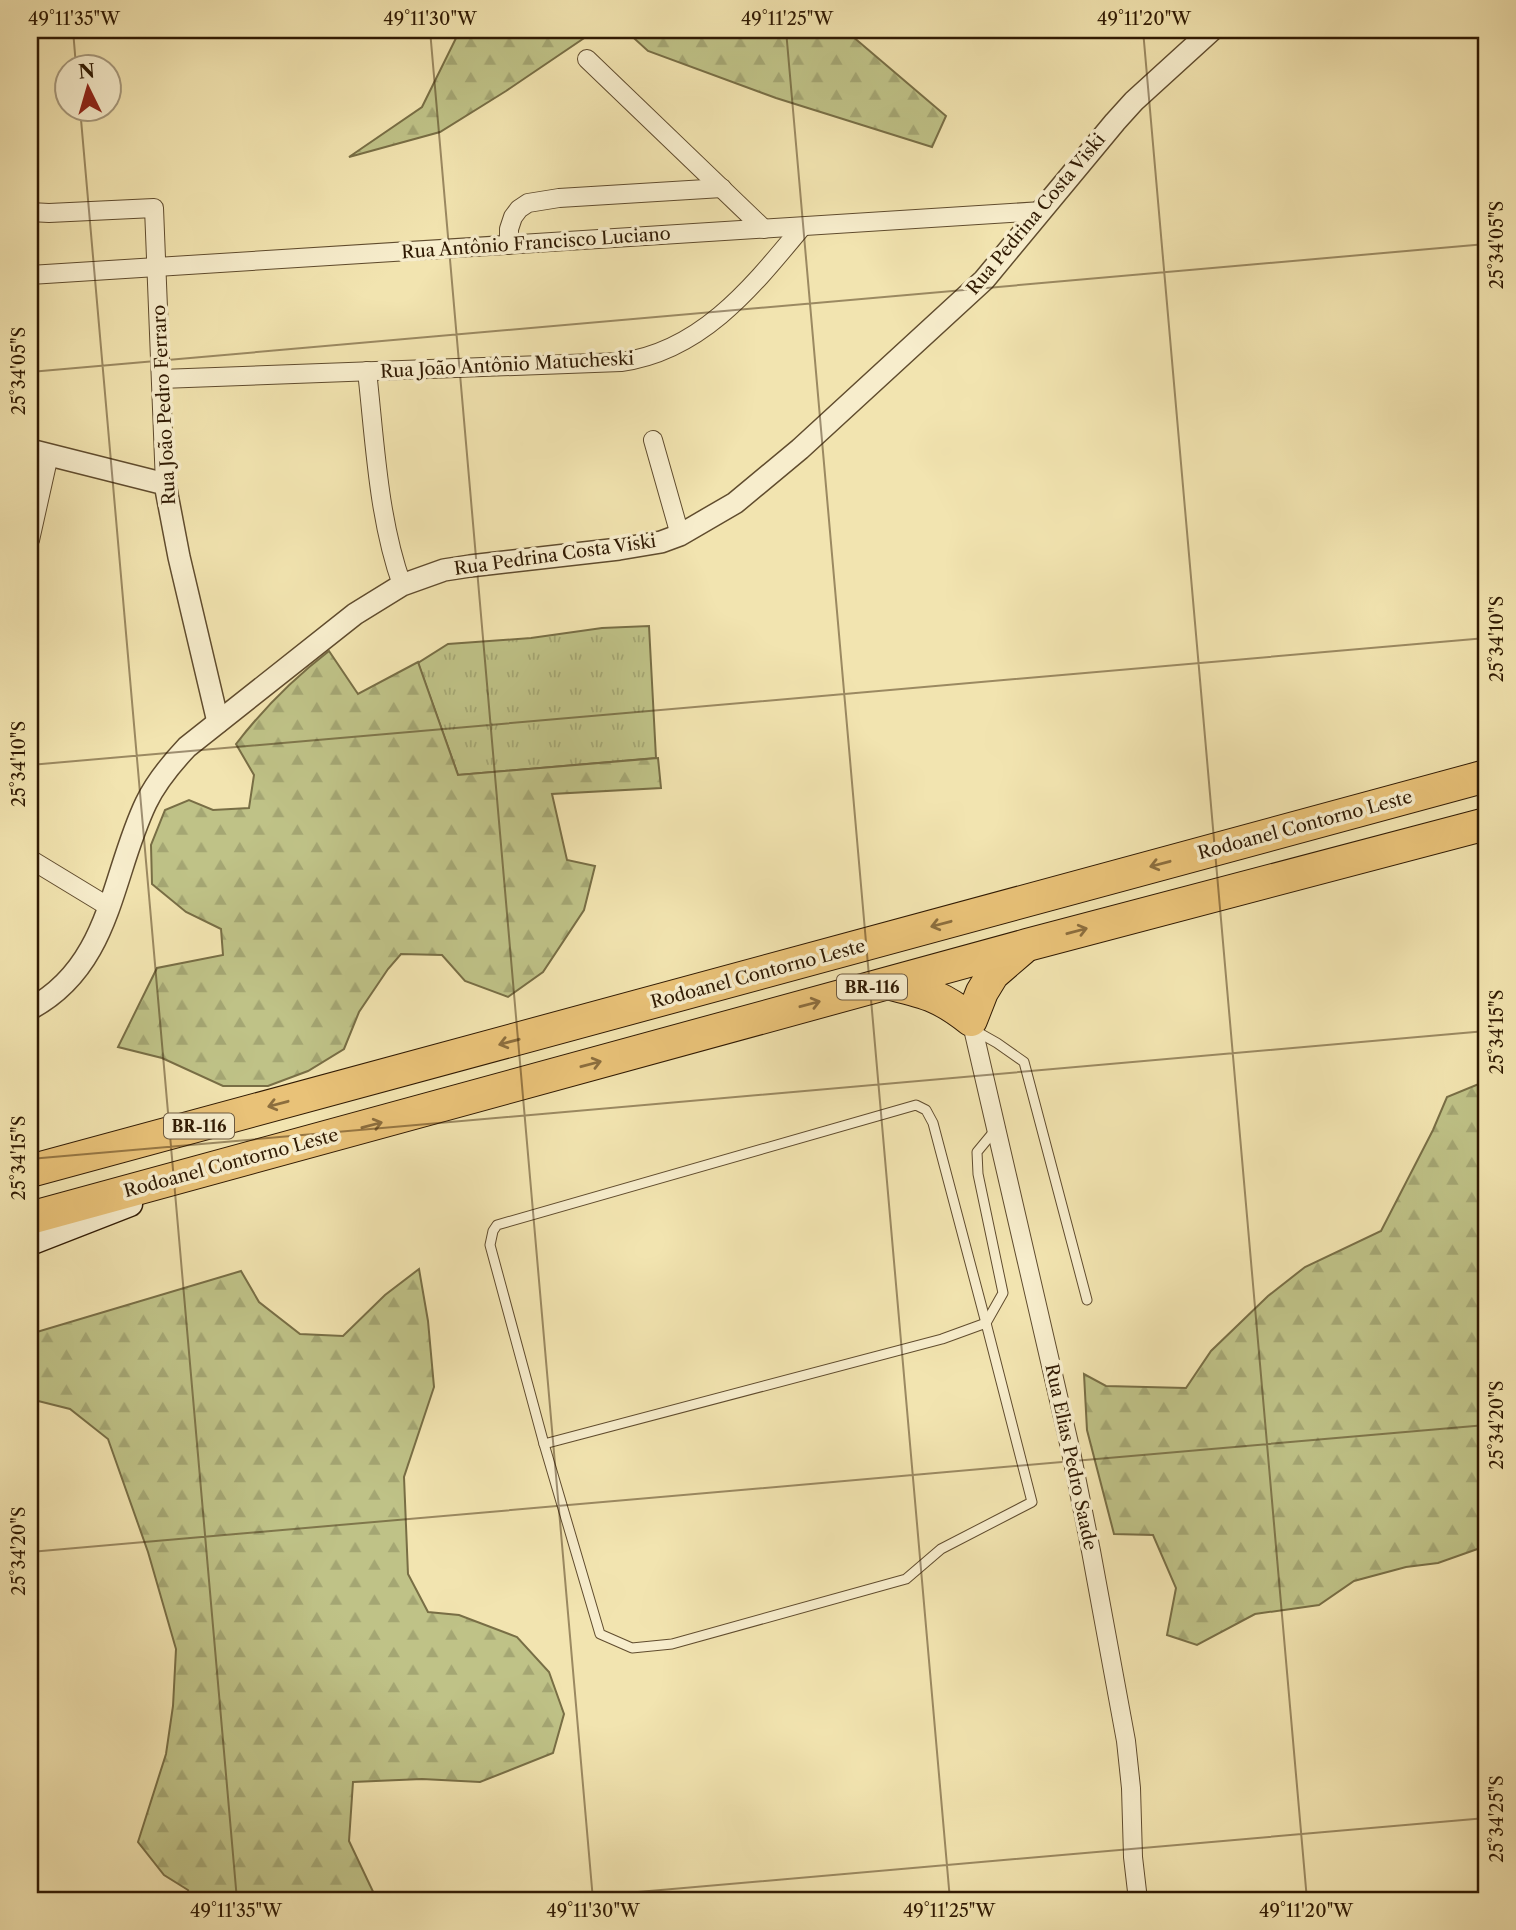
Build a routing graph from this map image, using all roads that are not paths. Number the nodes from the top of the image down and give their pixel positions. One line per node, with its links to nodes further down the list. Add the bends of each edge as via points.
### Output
1 (1212, 30): 4 (street, Rua Pedrina Costa Viski, via 1115,121)
2 (587, 59): 3 (street)
3 (722, 188): 7 (street); 8 (street, via 528,203 513,217)
4 (1042, 211): 6 (street, Rua Antônio Francisco Luciano); 16 (street, Rua Pedrina Costa Viski, via 984,280 800,449 735,503)
5 (30, 212): 9 (street, Rua João Pedro Ferraro, via 154,208)
6 (802, 226): 7 (street, Rua Antônio Francisco Luciano); 11 (street, Rua João Antônio Matucheski, via 762,276 717,318 685,340 642,359)
7 (764, 229): 8 (street, Rua Antônio Francisco Luciano)
8 (509, 245): 9 (street, Rua Antônio Francisco Luciano)
9 (156, 267): 10 (street, Rua Antônio Francisco Luciano); 12 (street, Rua João Pedro Ferraro)
10 (30, 275)
11 (367, 371): 12 (street, Rua João Antônio Matucheski); 18 (street, via 384,511)
12 (161, 379): 15 (street, Rua João Pedro Ferraro)
13 (653, 440): 16 (street)
14 (39, 453): 15 (street); 17 (street)
15 (165, 485): 19 (street, Rua João Pedro Ferraro)
16 (680, 535): 18 (street, Rua Pedrina Costa Viski, via 619,549 444,570)
17 (30, 540)
18 (402, 585): 19 (street, Rua Pedrina Costa Viski, via 355,614)
19 (218, 722): 23 (street, Rua Pedrina Costa Viski, via 187,747 156,784)
20 (1486, 776): 30 (highway, Rodoanel Contorno Leste / BR-116, one-way to 30)
21 (1486, 824): 24 (highway, Rodoanel Contorno Leste / BR-116, one-way to 21)
22 (30, 859): 23 (street)
23 (109, 906): 26 (street, Rua Pedrina Costa Viski, via 95,941 71,978)
24 (1027, 945): 25 (highway, Rodoanel Contorno Leste / BR-116); 27 (highway, via 993,974)
25 (886, 983): 27 (highway, via 931,994 953,1006); 29 (highway, Rodoanel Contorno Leste / BR-116, one-way to 25)
26 (30, 1009)
27 (972, 1025): 28 (street, Rua Elias Pedro Saade); 33 (lane, via 1024,1062)
28 (997, 1128): 34 (lane, via 977,1152 1003,1293); 36 (street, Rua Elias Pedro Saade, via 1071,1452 1124,1727)
29 (259, 1156): 31 (highway, Rodoanel Contorno Leste / BR-116); 32 (main road)
30 (30, 1171)
31 (30, 1218)
32 (30, 1243)
33 (1087, 1300)
34 (986, 1323): 35 (lane, via 942,1339); 35 (lane, via 1032,1502 942,1549 906,1579 685,1641 632,1648 600,1634); 35 (lane, via 933,1123 926,1110 916,1105 497,1225 490,1245)
35 (544, 1444)
36 (1138, 1900)

